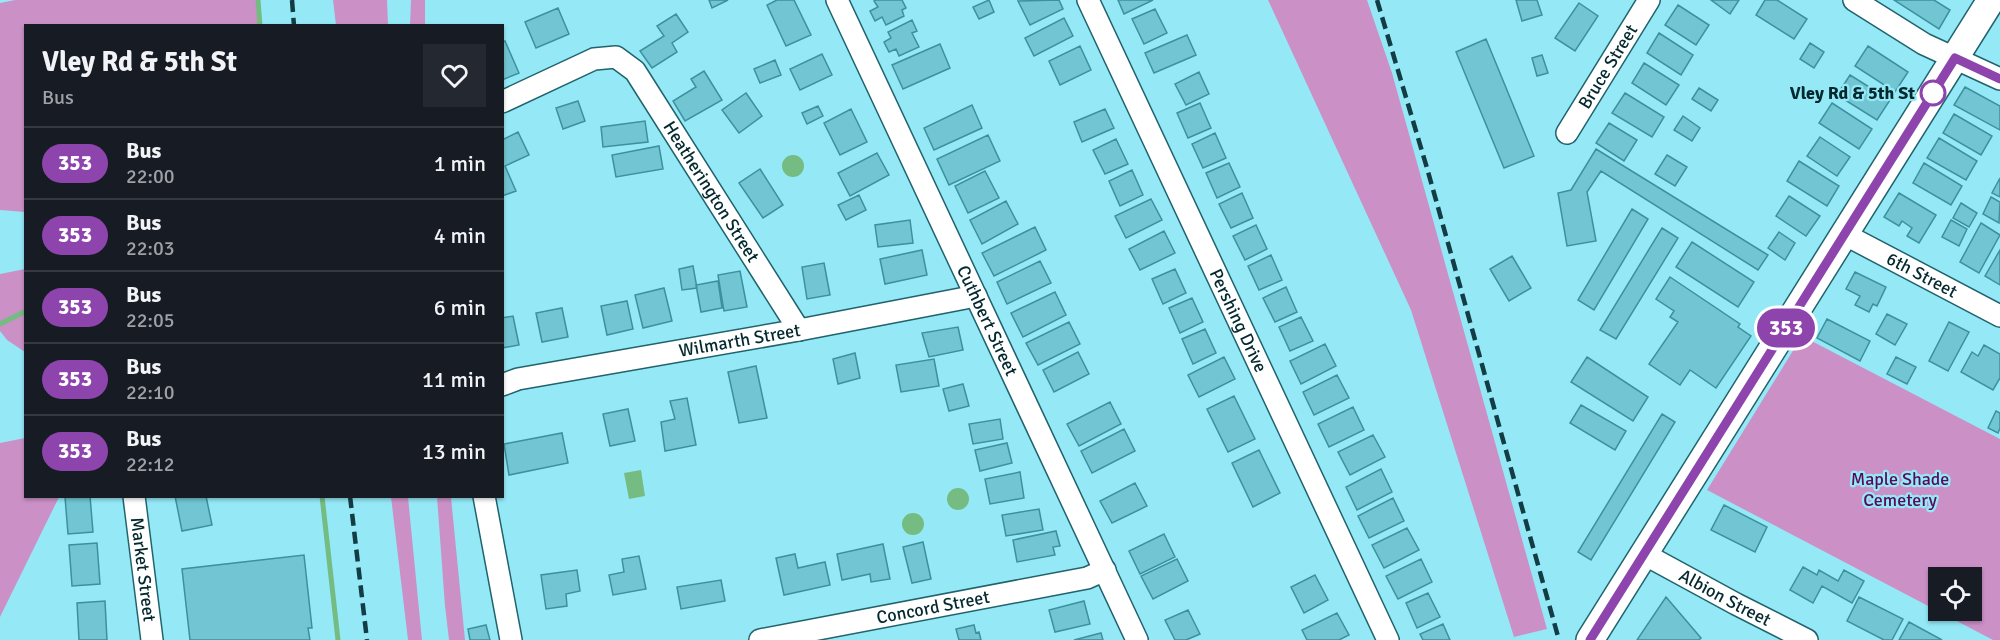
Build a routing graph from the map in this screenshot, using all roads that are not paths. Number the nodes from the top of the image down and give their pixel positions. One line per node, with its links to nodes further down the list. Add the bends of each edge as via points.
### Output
1 (837, 0): 11 (street, Cuthbert Street)
2 (1088, 0): 23 (street, Pershing Drive)
3 (1649, 0): 9 (street, Bruce Street)
4 (1854, 0): 6 (street, via 1924,44)
5 (1991, 0): 6 (street)
6 (1955, 58): 7 (street); 10 (street)
7 (2000, 79)
8 (504, 101): 13 (street, Heatherington Street, via 594,59 616,57 635,71)
9 (1567, 133)
10 (1844, 234): 12 (street, 6th Street); 17 (street)
11 (976, 296): 13 (street, Wilmarth Street); 18 (street, Cuthbert Street)
12 (2000, 316)
13 (799, 330): 14 (street, Wilmarth Street)
14 (504, 384)
15 (134, 498): 19 (street, Market Street)
16 (484, 498): 20 (street)
17 (1644, 554): 24 (street); 25 (street, Albion Street)
18 (1105, 570): 21 (street, Concord Street, via 1087,578); 22 (street, Cuthbert Street)
19 (152, 640)
20 (511, 640)
21 (760, 640)
22 (1137, 640)
23 (1388, 640)
24 (1590, 640)
25 (1807, 640)

